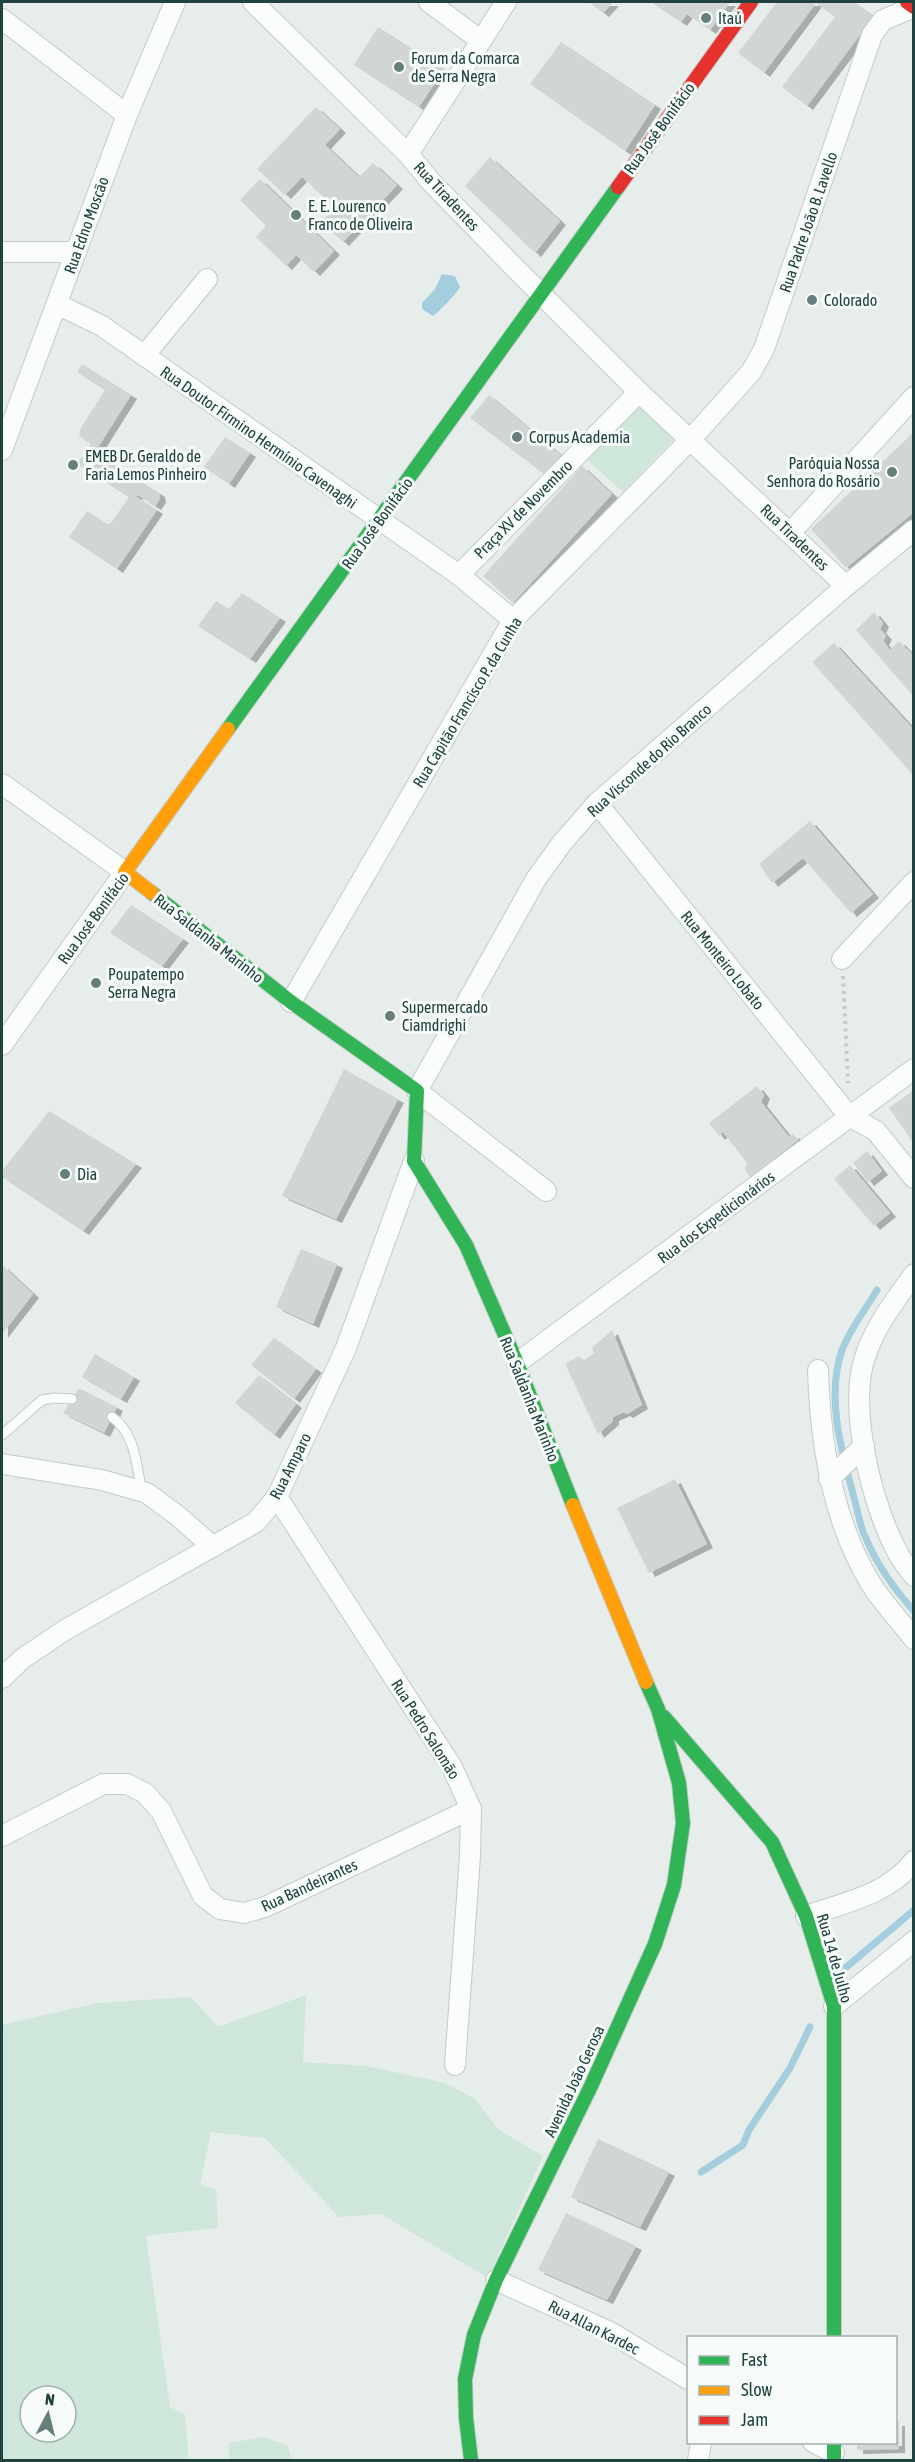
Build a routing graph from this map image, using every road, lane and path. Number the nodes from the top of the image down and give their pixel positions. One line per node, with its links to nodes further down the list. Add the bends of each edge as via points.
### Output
1 (175, 2): 10 (street, Rua Edno Moscão)
2 (254, 2): 11 (street, Rua Tiradentes)
3 (429, 2): 9 (street)
4 (506, 2): 9 (street)
5 (751, 2): 15 (main road, Rua José Bonifácio)
6 (907, 2): 7 (main road)
7 (914, 7): 20 (street, Rua Padre João B. Lavello, via 891,15 877,26 764,349 751,372)
8 (2, 19): 10 (street)
9 (480, 40): 11 (street)
10 (127, 115): 13 (street, Rua Edno Moscão)
11 (408, 154): 15 (street, Rua Tiradentes)
12 (2, 252): 13 (street)
13 (76, 252): 16 (street, Rua Edno Moscão)
14 (207, 279): 17 (street)
15 (540, 293): 18 (street, Rua Tiradentes); 22 (main road, Rua José Bonifácio)
16 (57, 304): 17 (street, Rua Doutor Firmino Hermínio Cavenaghi, via 102,326); 21 (street, Rua Edno Moscão)
17 (144, 356): 22 (street, Rua Doutor Firmino Hermínio Cavenaghi)
18 (639, 392): 20 (street, Rua Tiradentes); 25 (street, Praça XV de Novembro)
19 (914, 397): 24 (street)
20 (691, 439): 24 (street, Rua Tiradentes); 27 (street, Rua Capitão Francisco P. da Cunha)
21 (2, 450)
22 (379, 521): 25 (street, Rua Doutor Firmino Hermínio Cavenaghi); 30 (main road, Rua José Bonifácio)
23 (914, 530): 26 (street, Rua Visconde do Rio Branco)
24 (790, 533): 26 (street, Rua Tiradentes)
25 (459, 575): 27 (street, Rua Doutor Firmino Hermínio Cavenaghi)
26 (846, 586): 29 (street, Rua Visconde do Rio Branco)
27 (513, 620): 33 (street, Rua Capitão Francisco P. da Cunha)
28 (2, 784): 30 (street, Rua Saldanha Marinho)
29 (597, 803): 36 (street, Rua Visconde do Rio Branco, via 536,879); 37 (street, Rua Monteiro Lobato)
30 (125, 872): 33 (main road, Rua Saldanha Marinho); 34 (street, Rua José Bonifácio)
31 (914, 882): 32 (street)
32 (842, 958): 37 (path)
33 (291, 1002): 36 (main road, Rua Saldanha Marinho)
34 (2, 1045)
35 (914, 1069): 37 (street, Rua dos Expedicionários)
36 (417, 1091): 38 (main road); 40 (street, Rua Saldanha Marinho)
37 (849, 1116): 39 (street, via 876,1131); 42 (street, Rua dos Expedicionários)
38 (414, 1161): 42 (main road, Rua Saldanha Marinho, via 466,1245); 51 (street, Rua Amparo, via 346,1348)
39 (914, 1178)
40 (546, 1191)
41 (914, 1274): 47 (street, via 876,1330 864,1359 859,1392)
42 (517, 1363): 56 (main road, Rua Saldanha Marinho)
43 (818, 1370): 49 (street, via 819,1410)
44 (72, 1400): 46 (lane, via 42,1400)
45 (112, 1417): 50 (lane, via 131,1436)
46 (2, 1435)
47 (860, 1450): 49 (street); 53 (street, via 880,1513 898,1554)
48 (2, 1464): 50 (street, via 102,1480)
49 (831, 1477): 54 (street, via 848,1535 871,1583)
50 (142, 1492): 52 (street, via 178,1516)
51 (277, 1497): 52 (street, Rua Amparo, via 256,1522); 57 (street, Rua Pedro Salomão, via 452,1767)
52 (213, 1547): 55 (street, Rua Amparo, via 65,1630)
53 (914, 1576)
54 (914, 1639)
55 (2, 1678)
56 (658, 1709): 60 (main road, Rua 14 de Julho, via 772,1842); 64 (main road, Avenida João Gerosa, via 679,1784 682,1813 674,1885 655,1944 606,2053)
57 (471, 1809): 58 (street, Rua Bandeirantes, via 265,1907 244,1913 220,1909 202,1896 161,1811 145,1793 127,1784 103,1784); 63 (street, Rua Pedro Salomão)
58 (2, 1836)
59 (914, 1861): 60 (street, via 905,1873 872,1894)
60 (806, 1916): 62 (main road, Rua 14 de Julho)
61 (914, 1941): 62 (street)
62 (834, 2006): 65 (main road, Rua 14 de Julho)
63 (455, 2065)
64 (496, 2280): 66 (street, Rua Allan Kardec, via 610,2331); 70 (main road, Avenida João Gerosa, via 474,2335 465,2379)
65 (834, 2336)
66 (687, 2378)
67 (701, 2444): 71 (street)
68 (817, 2444): 69 (street)
69 (834, 2452)
70 (471, 2460)
71 (698, 2460)

